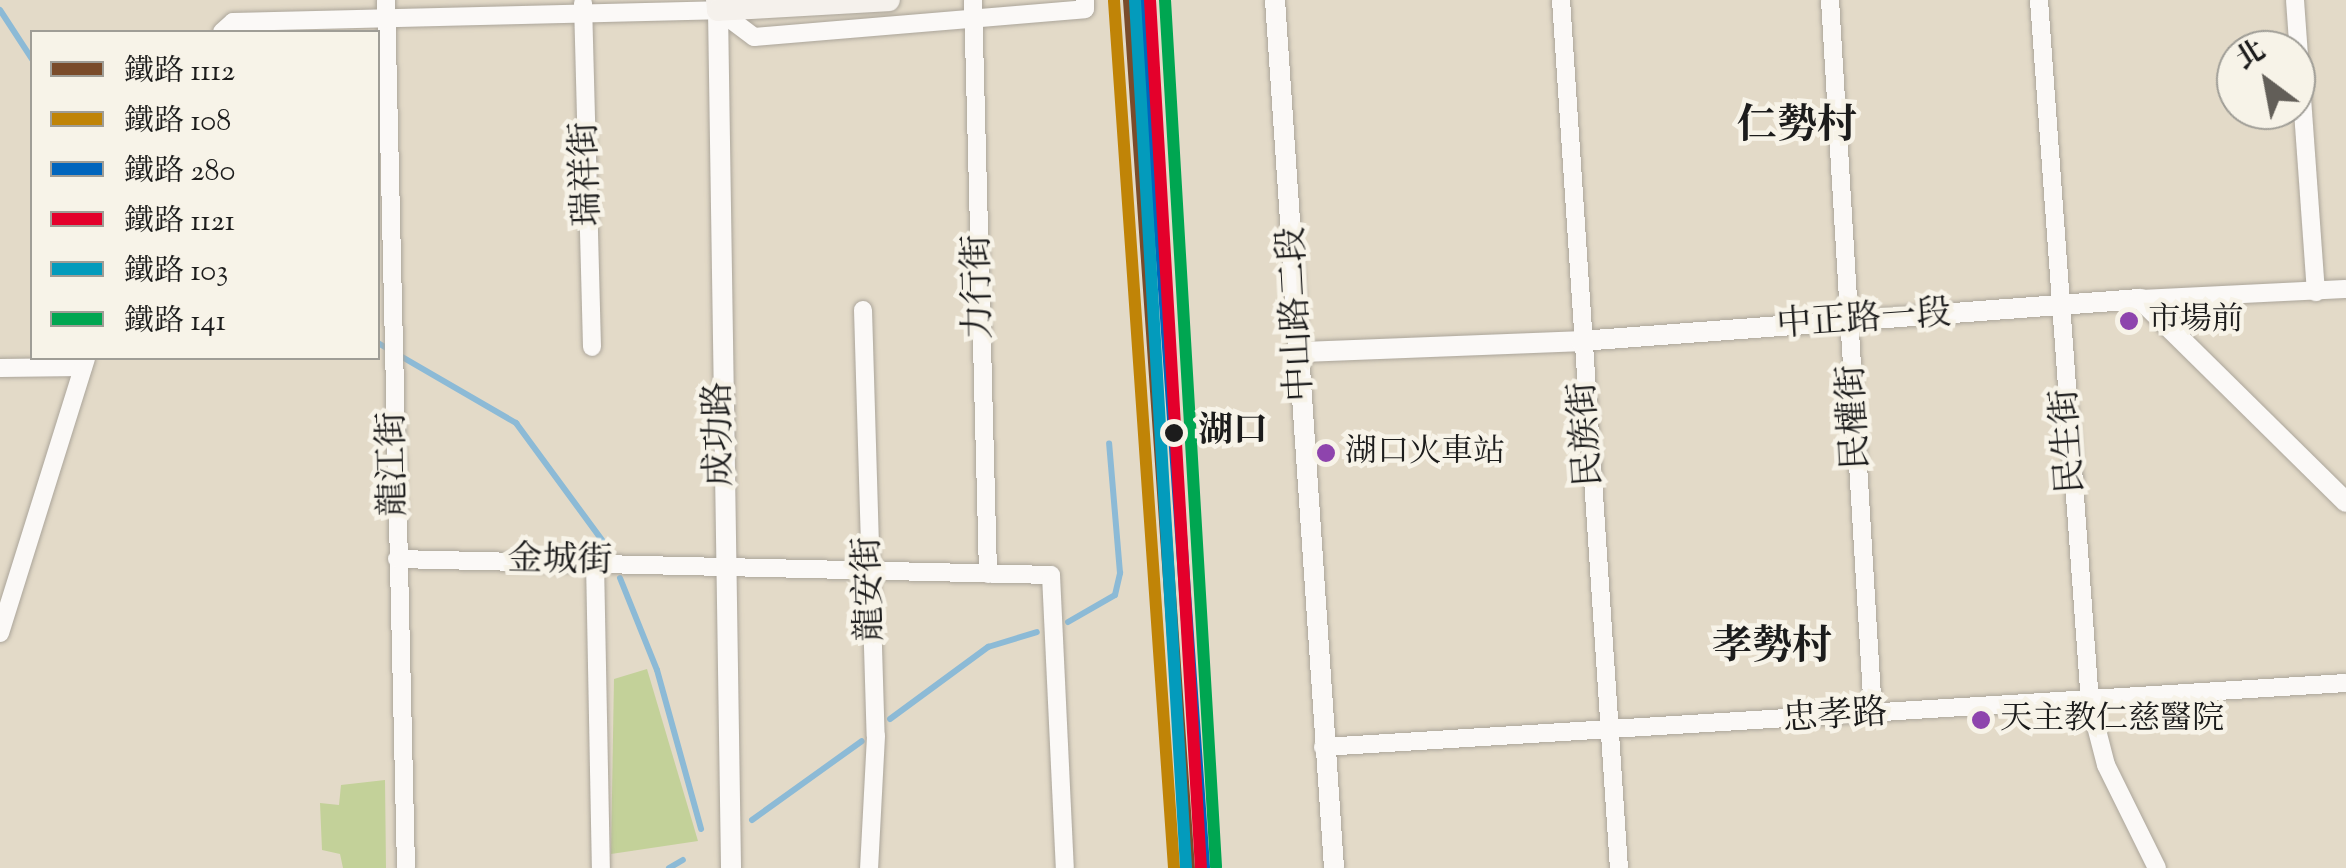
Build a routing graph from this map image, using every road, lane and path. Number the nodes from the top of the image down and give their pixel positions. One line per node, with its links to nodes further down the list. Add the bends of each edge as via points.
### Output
1 (889, 0): 8 (main road)
2 (1084, 0): 11 (street, via 1085,9)
3 (1275, 0): 21 (street, 中山路二段)
4 (1561, 0): 19 (street, 民族街)
5 (1830, 0): 18 (street, 民權街)
6 (2038, 0): 16 (street, 民生街)
7 (2296, 0): 14 (street)
8 (722, 3): 9 (street); 11 (street, via 754,38); 27 (street, 成功路)
9 (584, 6): 10 (street); 20 (street, 瑞祥街)
10 (386, 8): 12 (street, via 232,22); 25 (street, 龍江街)
11 (974, 10): 29 (street, 力行街)
12 (224, 30)
13 (2346, 288): 14 (street)
14 (2316, 292): 15 (street)
15 (2140, 299): 16 (street, 中正路一段); 24 (street)
16 (2059, 306): 18 (street, 中正路一段); 32 (street, 民生街)
17 (863, 310): 28 (street, 龍安街)
18 (1851, 322): 19 (street, 中正路一段); 33 (street, 民權街)
19 (1581, 341): 21 (street, 中正路一段); 34 (street, 民族街)
20 (592, 347)
21 (1300, 352): 35 (street, 中山路二段)
22 (84, 362): 23 (street); 30 (street)
23 (0, 368)
24 (2346, 502)
25 (397, 559): 26 (street, 金城街); 36 (street, 龍江街)
26 (595, 562): 27 (street, 金城街); 37 (street)
27 (724, 564): 28 (street); 38 (street, 成功路)
28 (869, 570): 29 (street); 39 (street, 龍安街, via 876,736)
29 (988, 574): 40 (street, via 1052,576)
30 (0, 633)
31 (2346, 683): 32 (street, 忠孝路)
32 (2090, 703): 33 (street, 忠孝路); 43 (street, 民生街, via 2106,765)
33 (1873, 714): 34 (street, 忠孝路)
34 (1611, 736): 35 (street, 忠孝路); 42 (street, 民族街)
35 (1323, 747): 41 (street, 中山路二段)
36 (406, 868)
37 (601, 868)
38 (731, 868)
39 (869, 868)
40 (1064, 868)
41 (1334, 868)
42 (1619, 868)
43 (2157, 868)

